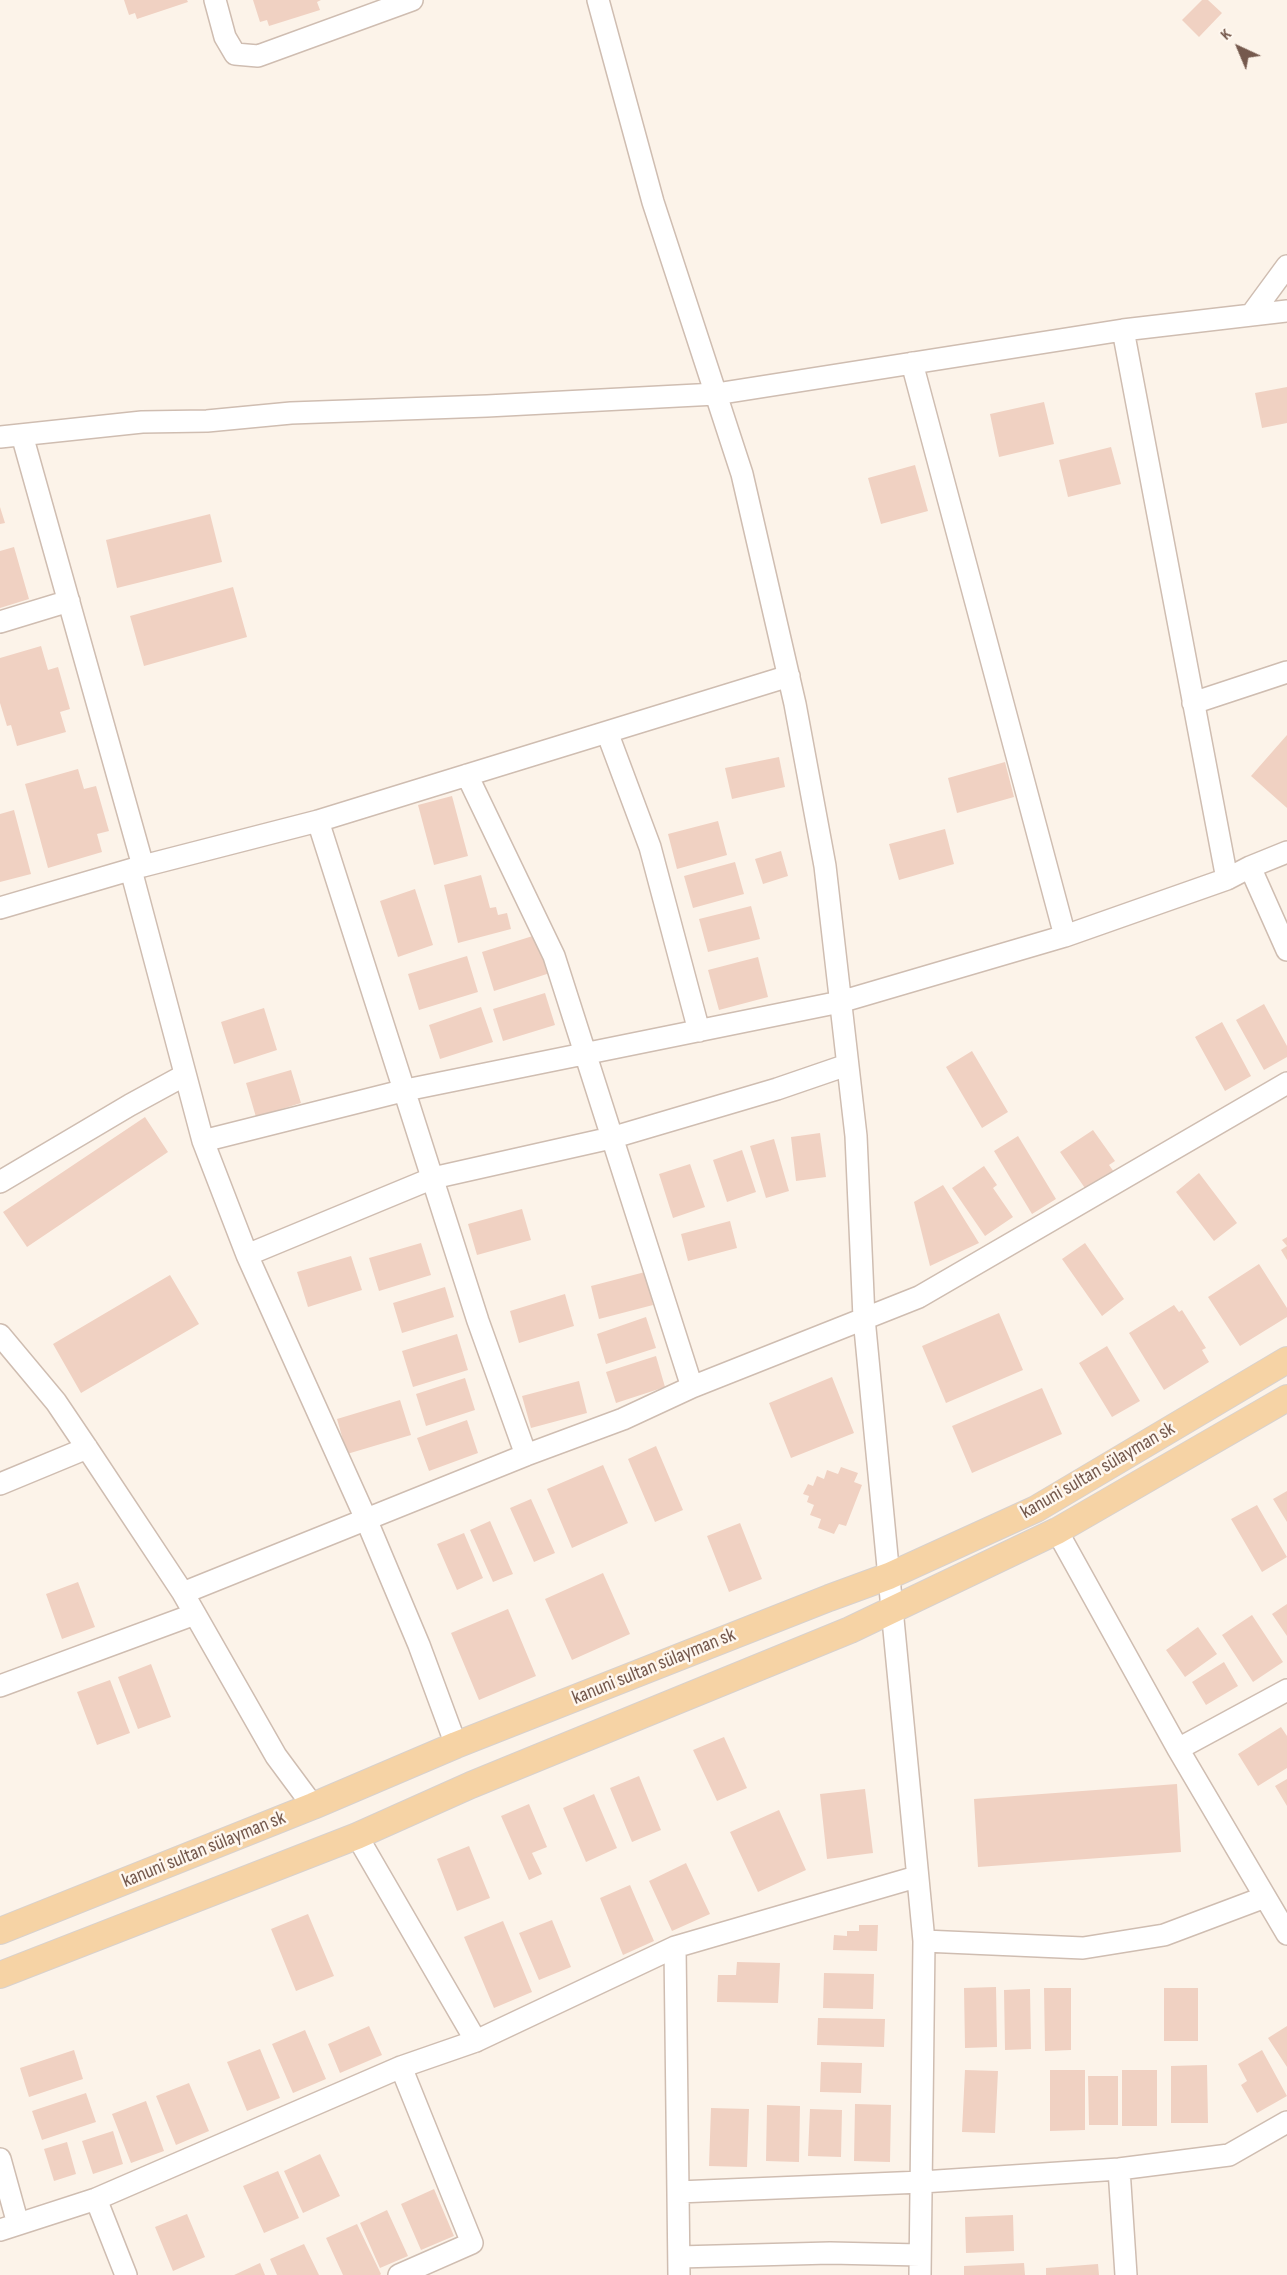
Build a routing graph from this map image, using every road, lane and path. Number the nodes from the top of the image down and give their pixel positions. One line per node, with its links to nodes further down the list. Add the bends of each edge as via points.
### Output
1 (215, 0): 2 (street, via 225,37 235,54 258,56)
2 (412, 0)
3 (598, 0): 9 (street, via 653,202)
4 (1287, 266): 6 (street)
5 (1287, 311): 6 (street)
6 (1251, 315): 7 (street)
7 (1123, 330): 8 (street); 16 (street)
8 (912, 363): 9 (street); 25 (street)
9 (716, 394): 10 (street, via 291,413 142,422); 15 (street, via 742,474)
10 (22, 435): 11 (street); 12 (street)
11 (0, 437)
12 (69, 601): 13 (street); 22 (street)
13 (0, 622)
14 (1287, 672): 16 (street)
15 (789, 676): 17 (street); 27 (street, via 825,866)
16 (1193, 703): 23 (street)
17 (607, 732): 18 (street); 28 (street, via 650,847)
18 (467, 775): 19 (street); 29 (street, via 554,956)
19 (318, 821): 22 (street); 33 (street)
20 (1287, 852): 21 (street)
21 (1250, 867): 23 (street); 26 (street)
22 (137, 868): 24 (street); 31 (street)
23 (1227, 879): 25 (street)
24 (0, 908)
25 (1065, 936): 27 (street)
26 (1287, 950)
27 (840, 1002): 28 (street); 30 (street)
28 (699, 1031): 29 (street)
29 (585, 1055): 33 (street); 34 (street)
30 (848, 1065): 34 (street); 39 (street, via 856,1136)
31 (185, 1075): 35 (street); 37 (street)
32 (1287, 1083): 39 (street, via 919,1297)
33 (406, 1090): 35 (street); 36 (street)
34 (611, 1138): 36 (street); 42 (street)
35 (203, 1141): 38 (street)
36 (433, 1178): 38 (street); 45 (street)
37 (0, 1182)
38 (247, 1255): 47 (street)
39 (864, 1318): 42 (street); 49 (street)
40 (0, 1335): 44 (street, via 56,1402)
41 (1287, 1360): 49 (main road, kanuni sultan sülayman sk, via 1036,1509)
42 (692, 1388): 45 (street)
43 (1287, 1398): 48 (main road)
44 (87, 1448): 46 (street); 50 (street)
45 (526, 1455): 47 (street)
46 (0, 1484)
47 (366, 1519): 50 (street); 55 (street)
48 (1057, 1531): 51 (main road); 56 (street)
49 (889, 1576): 51 (street); 55 (main road, kanuni sultan sülayman sk)
50 (183, 1593): 52 (street)
51 (893, 1610): 58 (main road); 59 (street)
52 (195, 1614): 53 (street); 57 (street, via 276,1756)
53 (0, 1686)
54 (1287, 1690): 56 (street)
55 (456, 1745): 57 (main road, kanuni sultan sülayman sk)
56 (1178, 1749): 60 (street)
57 (313, 1806): 61 (main road, kanuni sultan sülayman sk)
58 (357, 1836): 65 (main road); 66 (street)
59 (916, 1877): 63 (street); 64 (street)
60 (1265, 1897): 62 (street); 63 (street, via 1164,1935 1083,1948)
61 (0, 1931)
62 (1287, 1934)
63 (924, 1941): 71 (street)
64 (675, 1947): 66 (street); 72 (street)
65 (0, 1976)
66 (476, 2041): 67 (street)
67 (401, 2067): 73 (street); 78 (street, via 472,2243)
68 (1287, 2122): 70 (street, via 1230,2155)
69 (0, 2159): 74 (street)
70 (1119, 2169): 71 (street); 79 (street)
71 (922, 2182): 72 (street); 75 (street)
72 (678, 2192): 76 (street)
73 (96, 2199): 74 (street); 77 (street)
74 (9, 2227)
75 (920, 2265): 76 (street, via 830,2253)
76 (679, 2266)
77 (126, 2275)
78 (399, 2275)
79 (1126, 2275)

